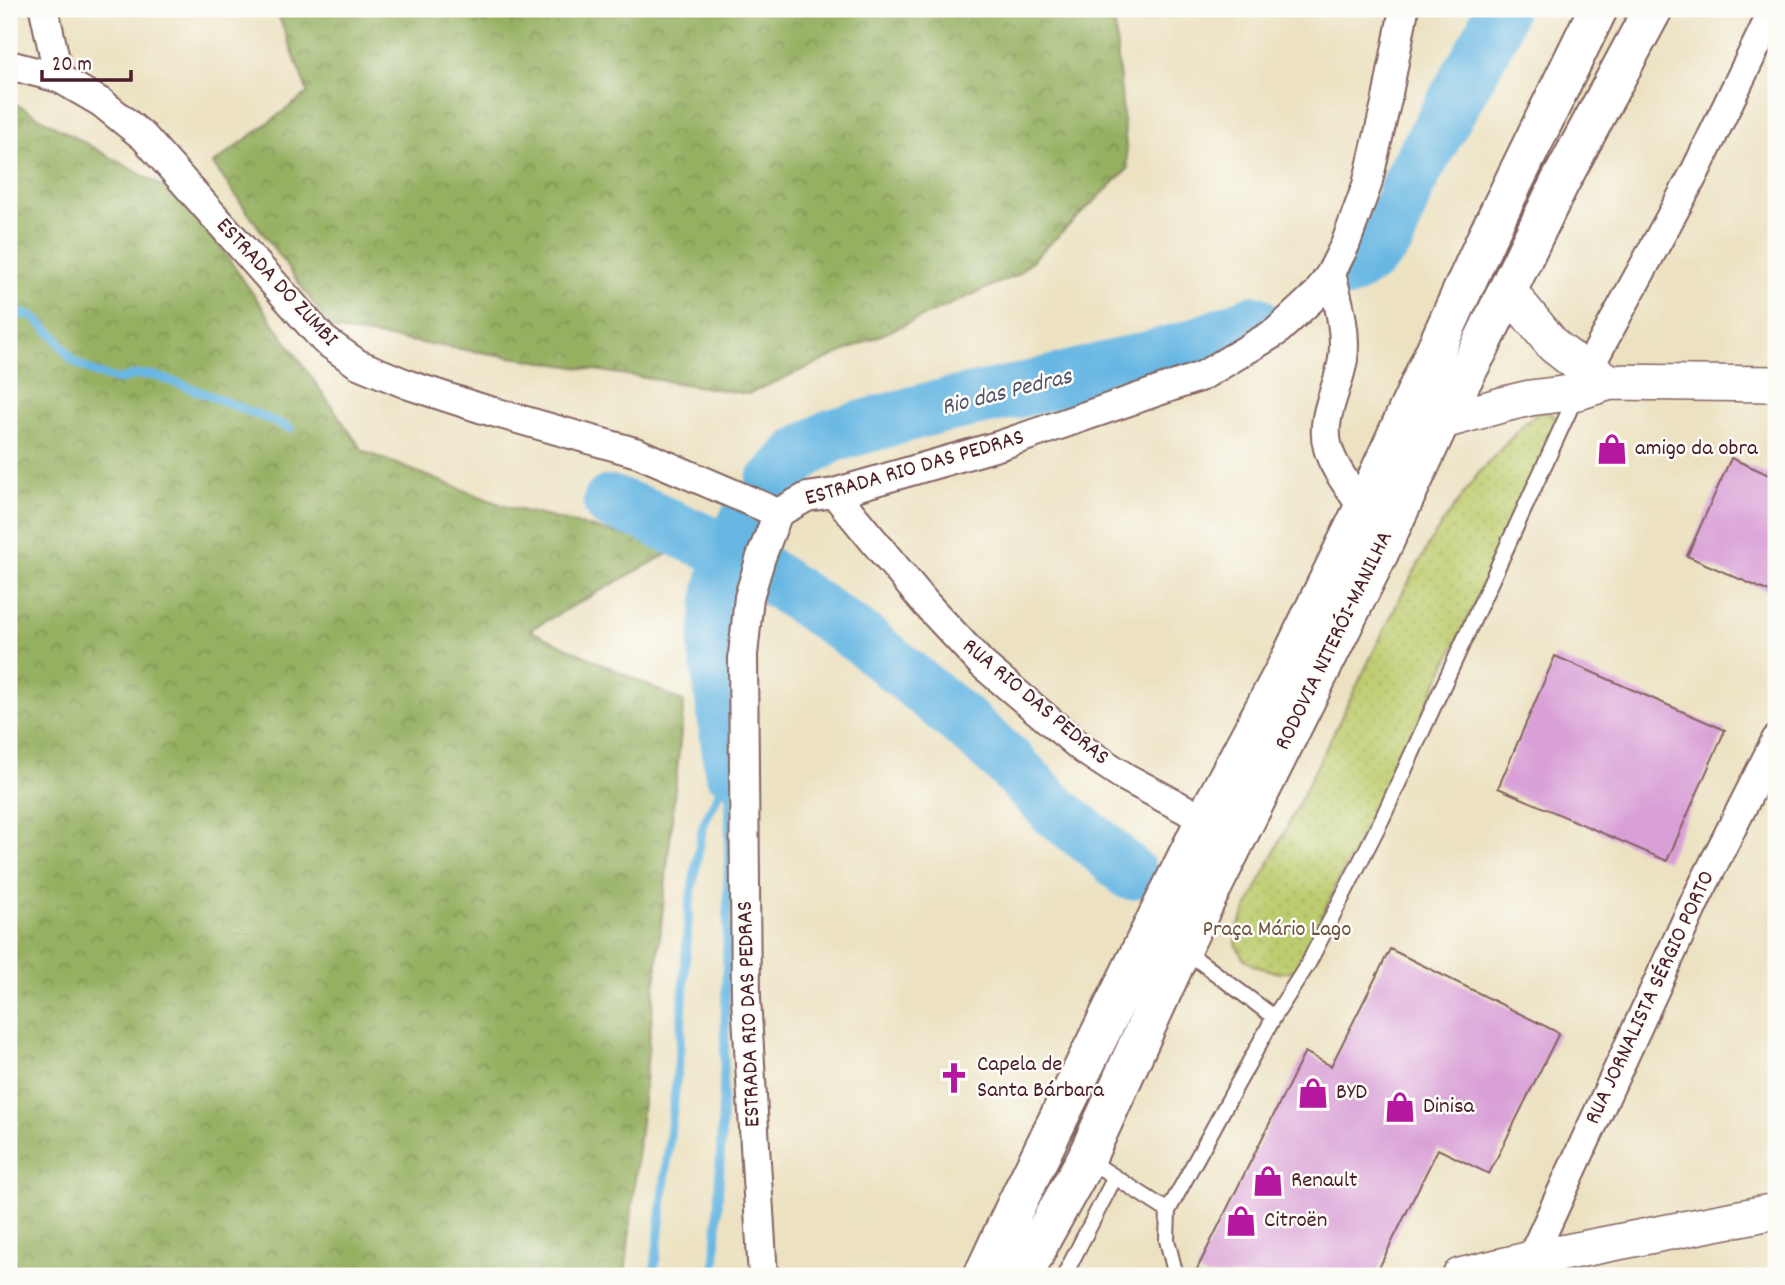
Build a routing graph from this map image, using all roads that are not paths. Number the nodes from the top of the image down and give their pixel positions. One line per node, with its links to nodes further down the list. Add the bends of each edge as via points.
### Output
1 (44, 9): 7 (street)
2 (1404, 9): 8 (street, ESTRADA RIO DAS PEDRAS, via 1367,186)
3 (1598, 9): 14 (highway, RODOVIA NITERÓI-MANILHA, via 1486,239)
4 (1653, 9): 9 (highway, RODOVIA NITERÓI-MANILHA)
5 (1774, 9): 10 (street)
6 (9, 65): 7 (street, ESTRADA DO ZUMBI)
7 (59, 78): 15 (street, ESTRADA DO ZUMBI, via 102,103 144,137 324,340 358,365 422,389 638,453)
8 (1331, 273): 13 (street, ESTRADA RIO DAS PEDRAS, via 1318,293 1276,332 1202,376 1001,445); 14 (street, via 1345,341 1325,430 1335,464)
9 (1508, 290): 10 (street, via 1554,345); 12 (highway, RODOVIA NITERÓI-MANILHA)
10 (1592, 381): 11 (street); 12 (street); 19 (lane, via 1382,819 1308,964)
11 (1776, 384)
12 (1440, 422): 18 (highway, RODOVIA NITERÓI-MANILHA)
13 (834, 493): 15 (street, ESTRADA RIO DAS PEDRAS, via 807,497); 17 (street, RUA RIO DAS PEDRAS, via 982,664 1084,750)
14 (1363, 509): 17 (highway, RODOVIA NITERÓI-MANILHA)
15 (778, 513): 25 (street, ESTRADA RIO DAS PEDRAS, via 749,597 743,655 746,999)
16 (1776, 740): 24 (street, RUA JORNALISTA SÉRGIO PORTO, via 1698,895)
17 (1205, 820): 26 (highway, RODOVIA NITERÓI-MANILHA)
18 (1182, 948): 19 (lane); 20 (highway, RODOVIA NITERÓI-MANILHA)
19 (1274, 1017): 21 (lane)
20 (1101, 1168): 21 (lane); 23 (highway, RODOVIA NITERÓI-MANILHA); 28 (lane)
21 (1168, 1211): 29 (lane, via 1167,1240)
22 (1776, 1211): 24 (street)
23 (1042, 1236): 27 (highway, RODOVIA NITERÓI-MANILHA); 28 (highway)
24 (1531, 1259): 30 (street)
25 (763, 1276)
26 (983, 1276)
27 (1024, 1276)
28 (1061, 1276)
29 (1176, 1276)
30 (1460, 1276)

